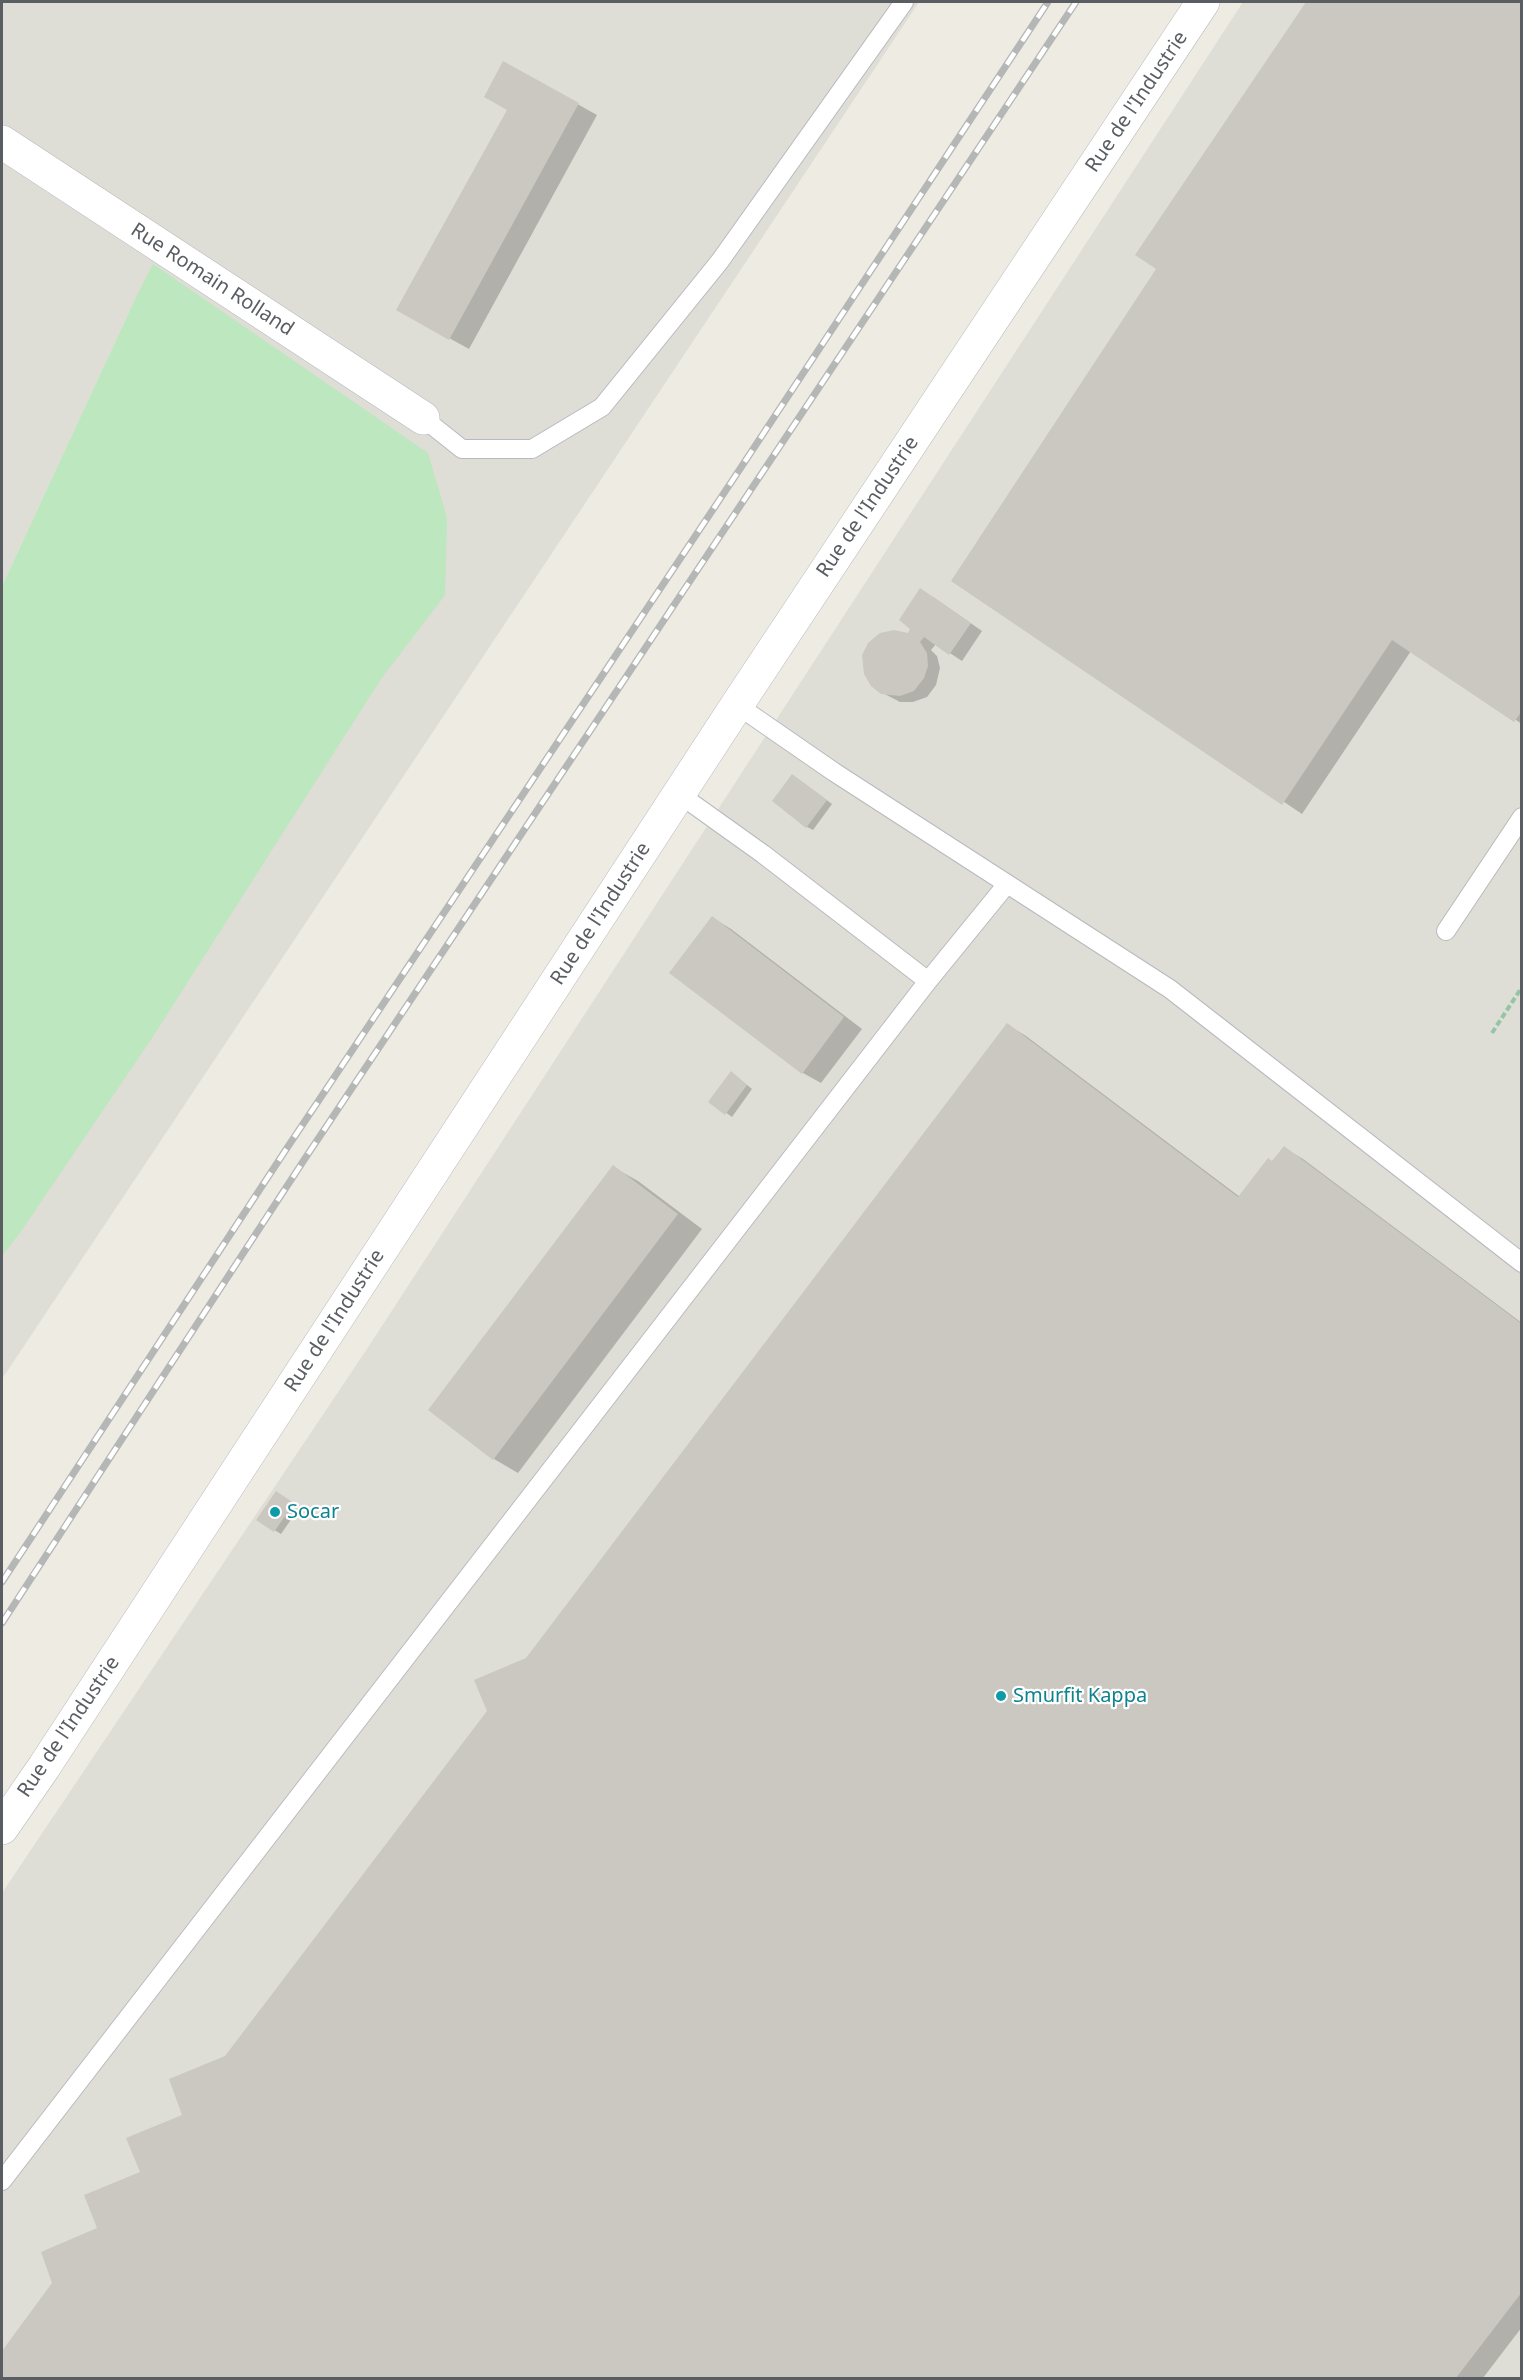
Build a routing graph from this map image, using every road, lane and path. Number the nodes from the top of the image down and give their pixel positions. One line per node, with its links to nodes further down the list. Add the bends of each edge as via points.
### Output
1 (904, 2): 4 (lane, via 720,261 602,406 532,449 462,449)
2 (1203, 2): 5 (street, Rue de l'Industrie)
3 (2, 142): 4 (street, Rue Romain Rolland)
4 (423, 418)
5 (737, 705): 6 (street, Rue de l'Industrie); 8 (lane)
6 (679, 794): 10 (lane); 14 (street, Rue de l'Industrie)
7 (1521, 817): 9 (lane)
8 (1007, 884): 10 (lane); 13 (lane, via 1170,989)
9 (1446, 931)
10 (928, 981): 15 (lane)
11 (1521, 987): 12 (path)
12 (1492, 1033)
13 (1521, 1263)
14 (2, 1828)
15 (2, 2181)

